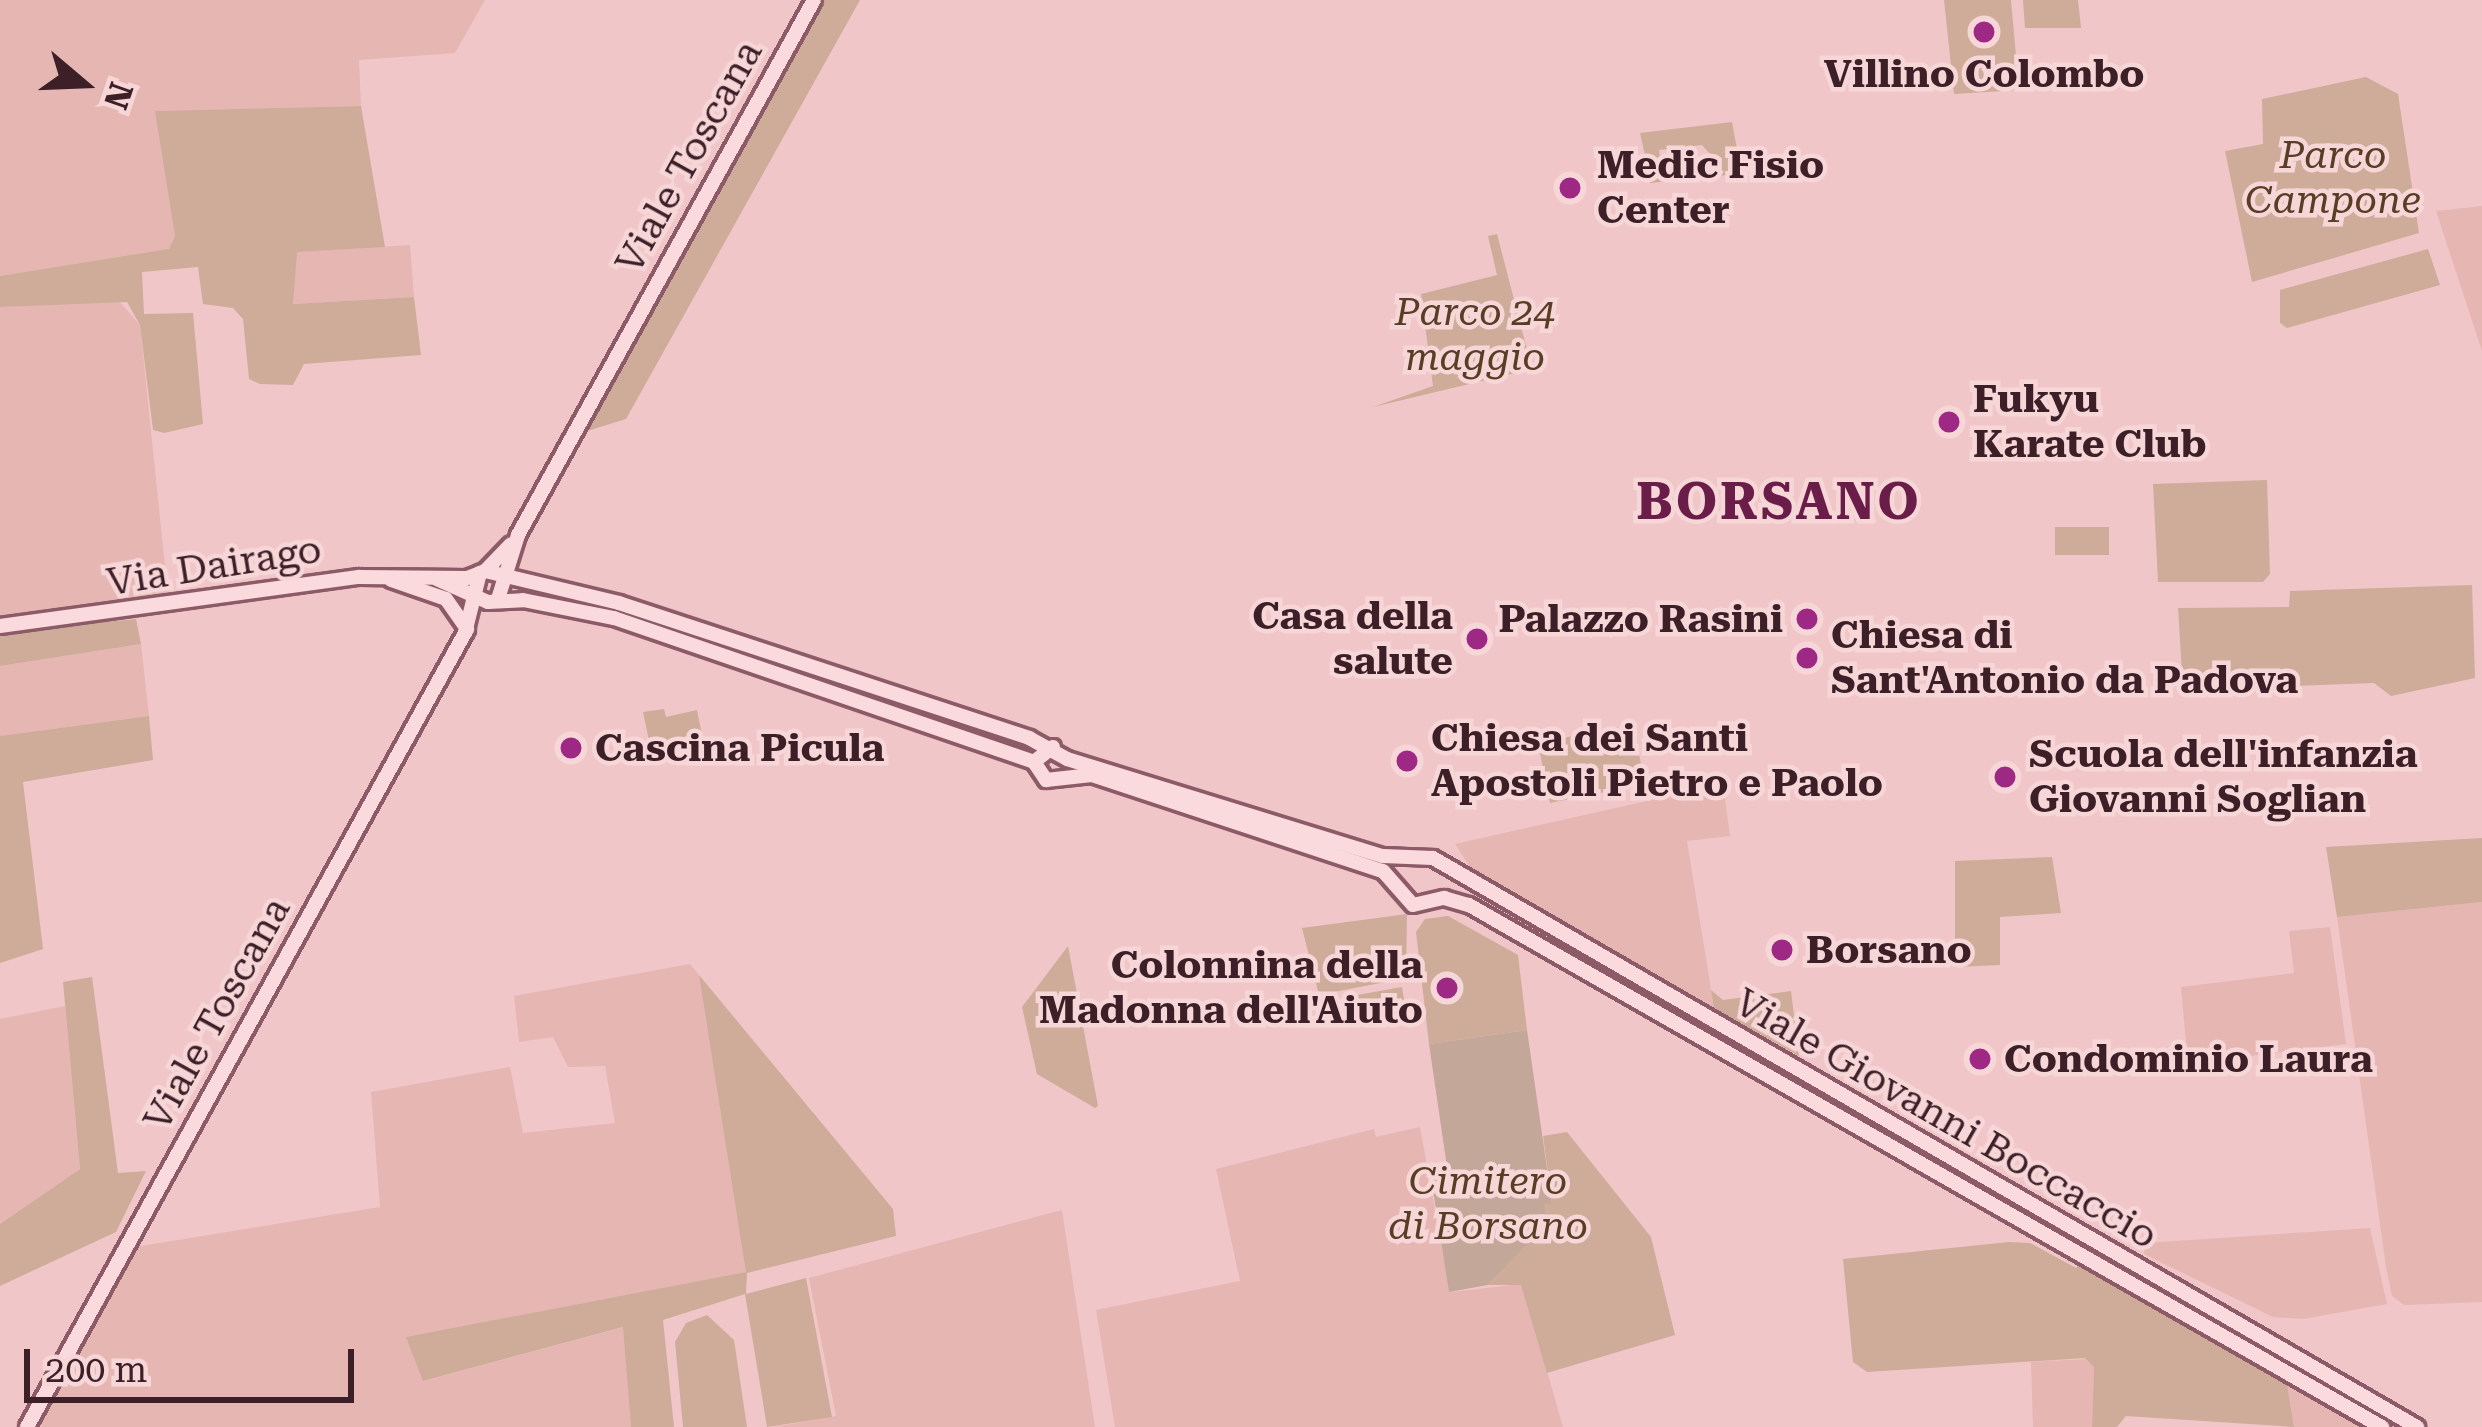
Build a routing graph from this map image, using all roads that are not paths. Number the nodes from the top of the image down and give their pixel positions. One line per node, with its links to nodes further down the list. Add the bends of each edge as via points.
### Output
1 (814, 0): 2 (street, Viale Toscana)
2 (518, 535): 3 (street, Viale Toscana); 5 (street, Viale Toscana)
3 (483, 572): 5 (street, Viale Giovanni Boccaccio); 6 (street); 7 (street, Viale Toscana)
4 (374, 575): 6 (street, Via Dairago); 9 (street, Via Dairago); 10 (street, via 442,596)
5 (503, 578): 8 (street, Viale Toscana); 11 (street, Viale Giovanni Boccaccio, via 619,603)
6 (437, 579): 7 (street, Viale Giovanni Boccaccio)
7 (477, 596): 8 (street, Viale Giovanni Boccaccio); 10 (street, Viale Toscana)
8 (496, 600): 10 (street, Viale Toscana); 12 (street, Viale Giovanni Boccaccio, via 609,616)
9 (0, 626)
10 (466, 631): 18 (street, Viale Toscana)
11 (1053, 747): 12 (street); 13 (street, Viale Giovanni Boccaccio)
12 (1034, 762): 13 (street, Viale Giovanni Boccaccio, via 1046,781)
13 (1065, 767): 14 (street, Viale Giovanni Boccaccio); 16 (street, Viale Giovanni Boccaccio)
14 (1405, 861): 15 (street, Viale Giovanni Boccaccio, via 1426,856); 16 (street)
15 (1442, 866): 17 (street); 20 (street, Viale Giovanni Boccaccio)
16 (1396, 880): 17 (street, Viale Giovanni Boccaccio, via 1413,905)
17 (1439, 898): 19 (street, Viale Giovanni Boccaccio, via 1467,903)
18 (27, 1427)
19 (2381, 1427)
20 (2417, 1427)

